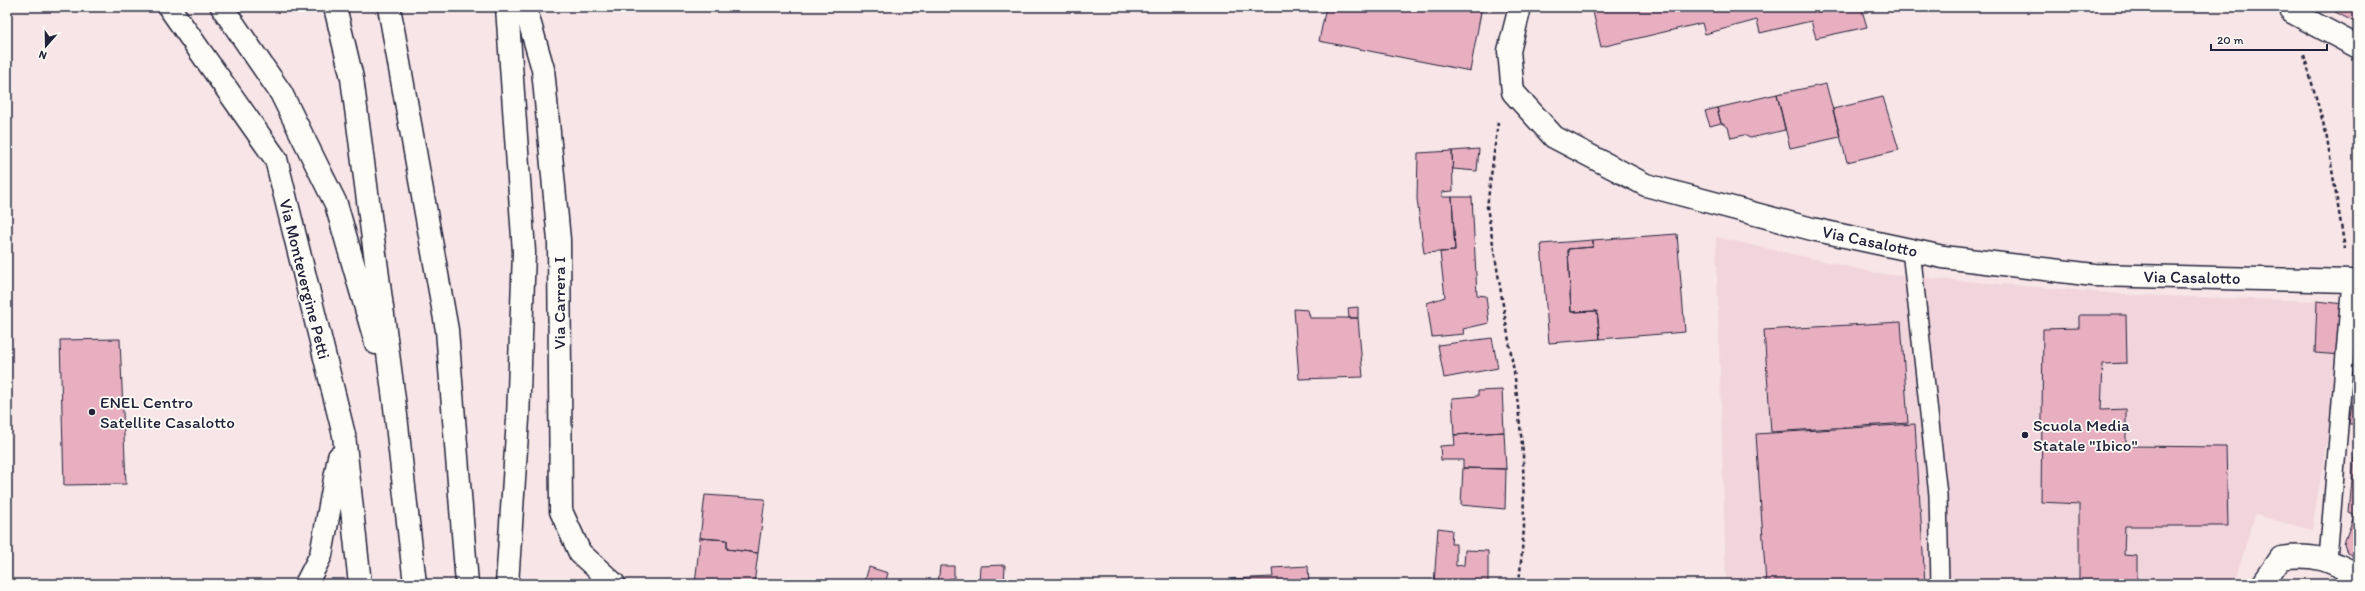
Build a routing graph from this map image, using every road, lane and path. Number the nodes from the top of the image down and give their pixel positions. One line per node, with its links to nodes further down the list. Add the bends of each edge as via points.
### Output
1 (169, 7): 14 (main road, Via Montevergine Petti, via 276,159)
2 (222, 7): 13 (main road, via 281,93 336,204)
3 (335, 7): 13 (main road, via 352,78)
4 (389, 7): 20 (main road, via 447,330)
5 (507, 7): 21 (main road, via 524,252 518,419)
6 (525, 7): 22 (main road, Via Carrera I, via 543,69 558,240 561,511 580,553)
7 (1520, 7): 10 (main road, via 1509,51)
8 (2292, 12): 9 (main road); 12 (path, via 2326,133)
9 (2358, 47)
10 (1513, 92): 11 (main road, Via Casalotto, via 1554,137 1646,185 1812,229); 23 (path, via 1498,115 1488,207 1516,378 1523,454 1524,528)
11 (1911, 250): 12 (main road, Via Casalotto, via 1943,257 2094,275); 24 (lane, via 1938,495)
12 (2350, 281): 15 (lane)
13 (395, 407): 19 (main road)
14 (344, 435): 17 (main road, via 321,555); 18 (main road, Via Montevergine Petti)
15 (2328, 559): 16 (main road); 25 (main road, via 2302,554 2281,558)
16 (2358, 575)
17 (306, 584)
18 (360, 584)
19 (415, 584)
20 (467, 584)
21 (507, 584)
22 (614, 584)
23 (1519, 584)
24 (1940, 584)
25 (2263, 584)

